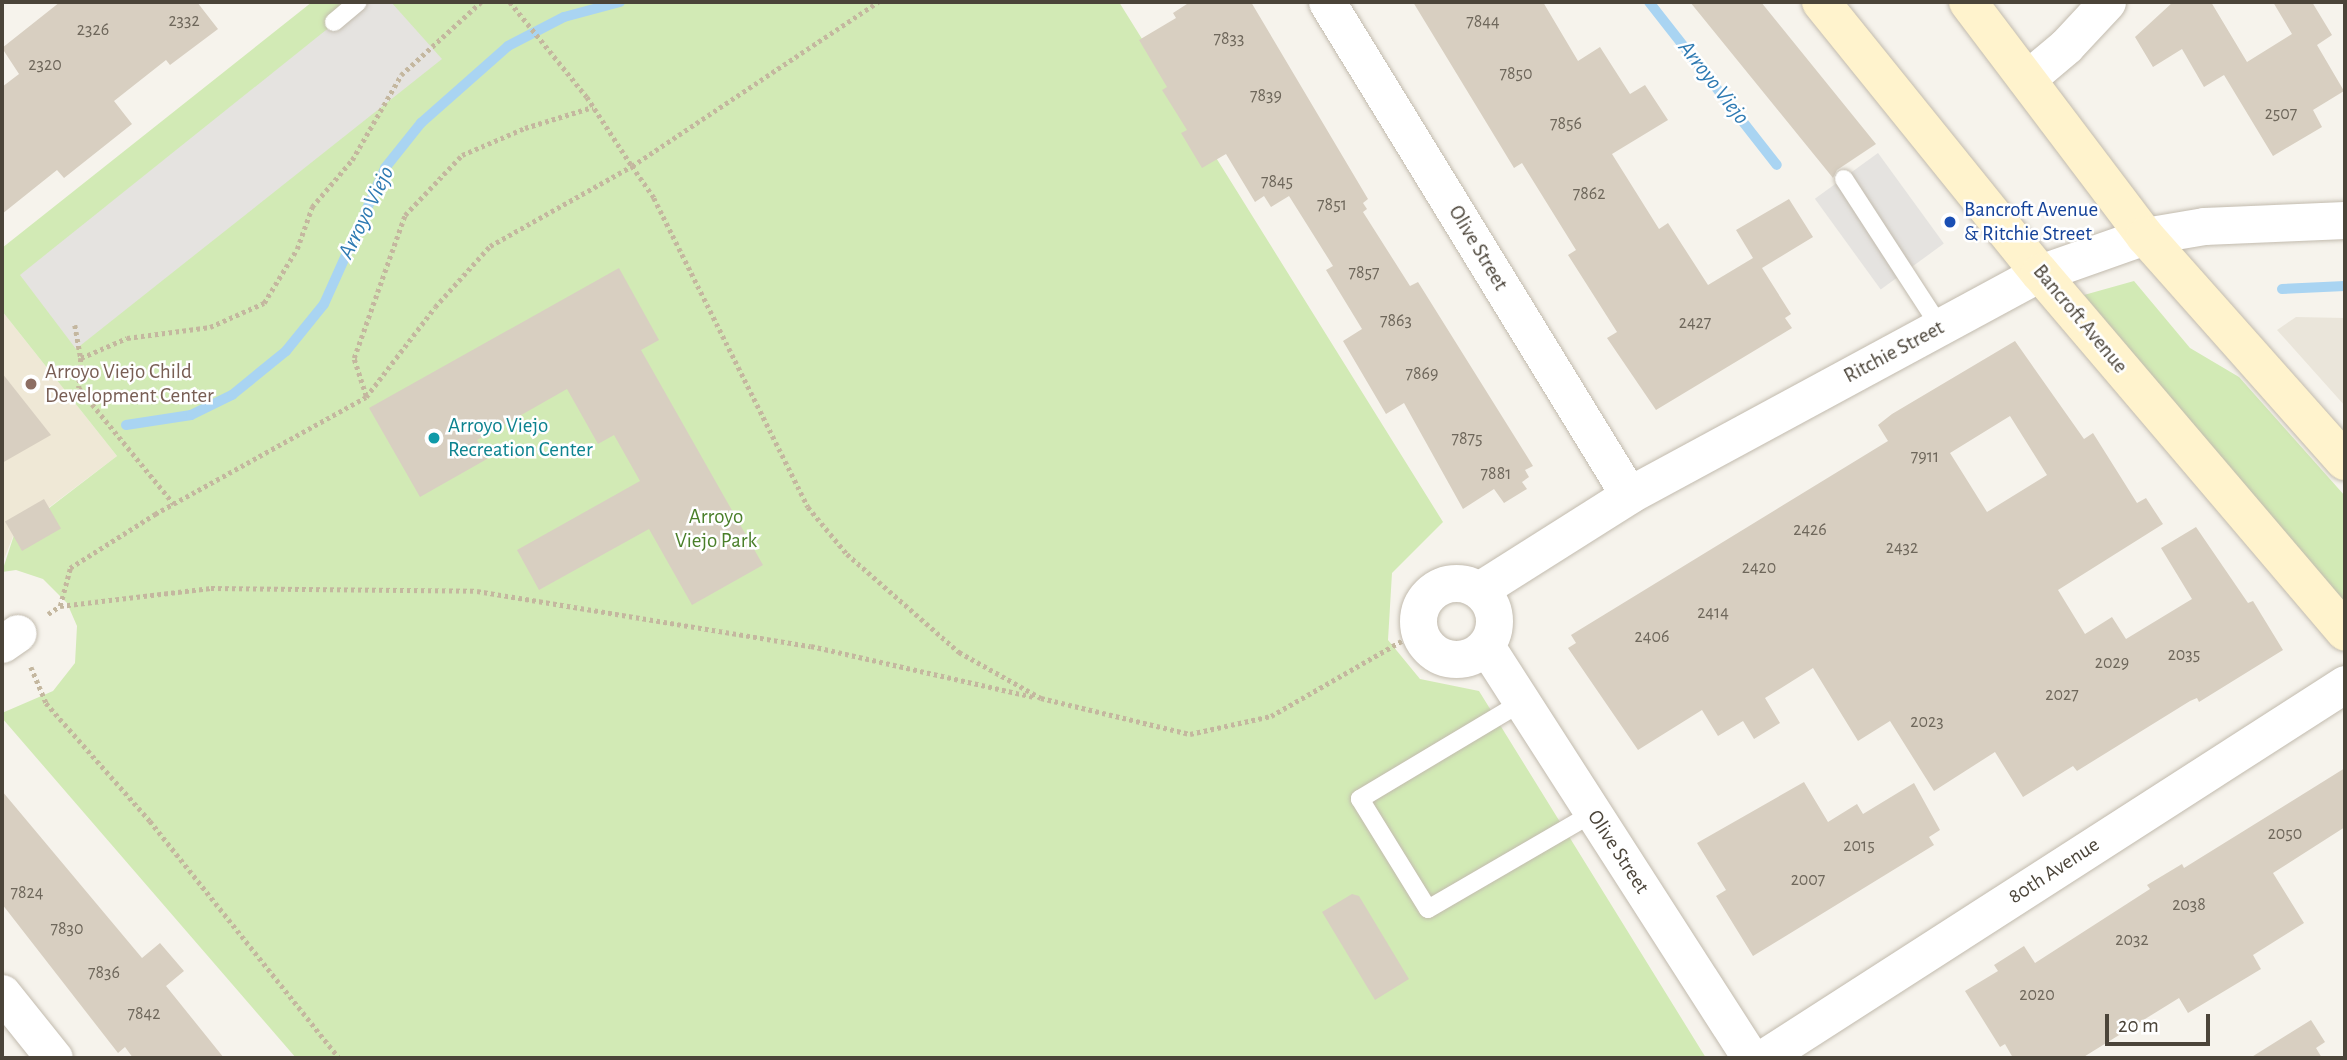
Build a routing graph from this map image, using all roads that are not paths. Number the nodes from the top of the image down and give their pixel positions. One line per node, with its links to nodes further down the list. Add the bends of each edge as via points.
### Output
1 (358, 2): 6 (lane)
2 (1327, 2): 14 (street, Olive Street)
3 (1821, 2): 11 (main road, Bancroft Avenue)
4 (1968, 2): 7 (main road)
5 (2107, 2): 7 (street)
6 (334, 22)
7 (2028, 78): 10 (main road)
8 (1844, 179): 12 (lane)
9 (2345, 220): 10 (street, Ritchie Street, via 2204,226)
10 (2145, 236): 11 (street, Ritchie Street); 13 (main road)
11 (2040, 273): 12 (street, Ritchie Street); 16 (main road, Bancroft Avenue)
12 (1940, 327): 14 (street, Ritchie Street)
13 (2345, 461)
14 (1629, 495): 15 (street, Ritchie Street)
15 (1479, 590): 17 (street, via 1494,615); 17 (street, via 1465,584 1434,590 1419,610 1419,631 1425,643 1443,657 1462,659)
16 (2345, 632)
17 (1486, 646): 19 (street, Olive Street)
18 (2345, 684): 24 (street, 80th Avenue)
19 (1521, 702): 20 (street, Olive Street); 20 (lane, via 1360,799 1428,909)
20 (1593, 813): 23 (street, Olive Street)
21 (2, 993): 22 (street)
22 (54, 1058)
23 (1751, 1058)
24 (1763, 1058)

